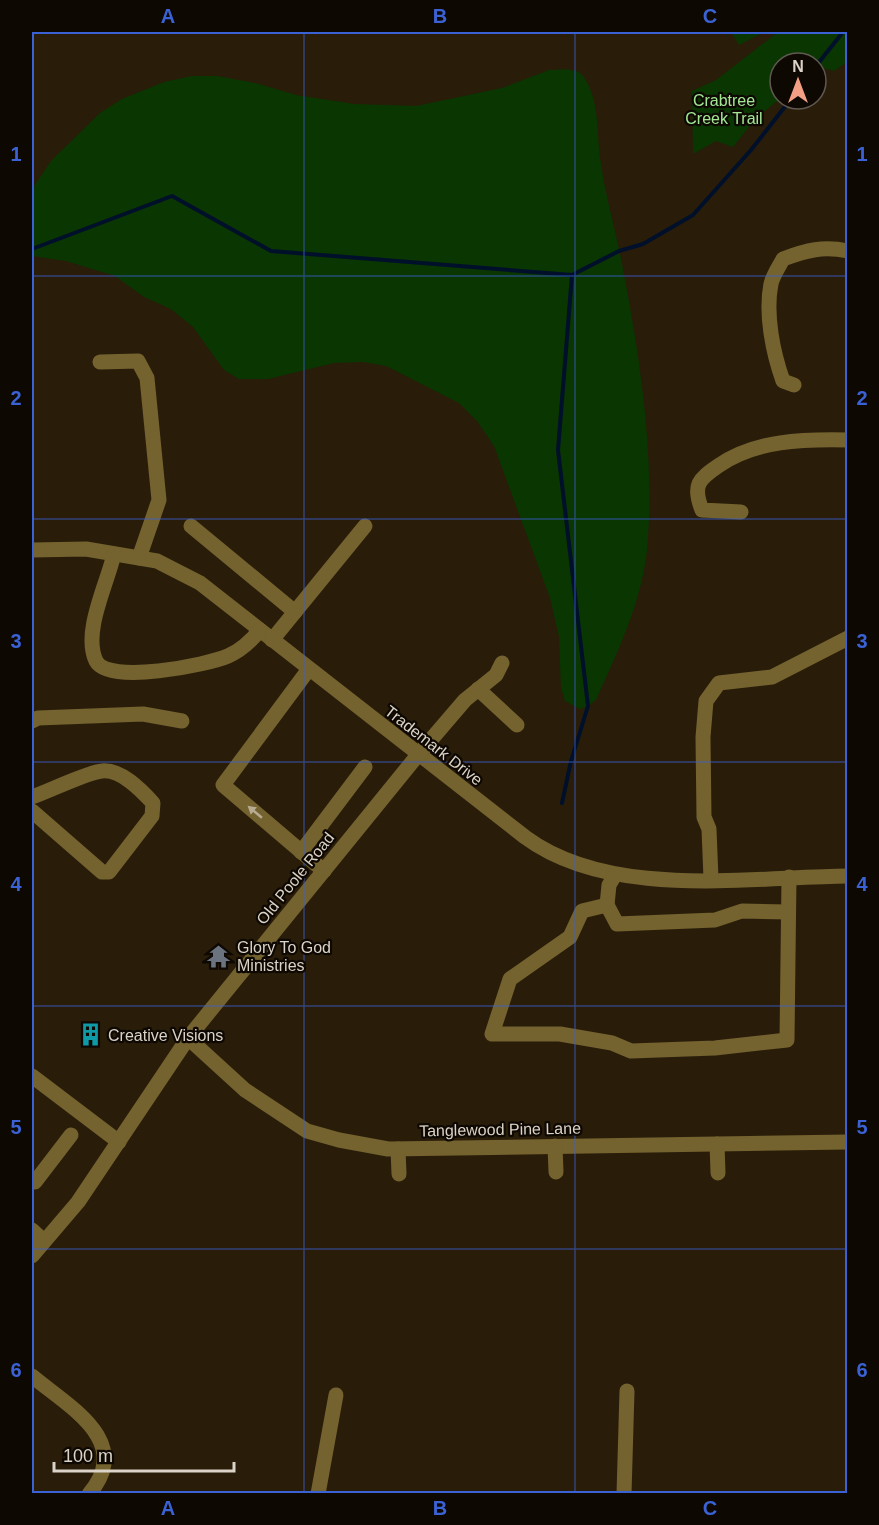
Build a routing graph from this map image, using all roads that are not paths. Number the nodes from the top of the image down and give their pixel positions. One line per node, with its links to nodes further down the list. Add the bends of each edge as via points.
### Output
1 (848, 251): 3 (street, via 810,248 783,259 772,281 769,300 776,360 783,381)
2 (100, 362): 10 (street, via 138,362 147,378 159,500)
3 (794, 385)
4 (848, 440): 5 (street, via 813,440 753,449 732,455 700,479 697,491 702,510)
5 (741, 512)
6 (191, 526): 11 (street)
7 (365, 526): 11 (street)
8 (32, 550): 9 (street, Trademark Drive, via 86,549)
9 (114, 554): 10 (street, Trademark Drive); 12 (street, via 94,626 95,657 102,667 121,673 173,669 227,656)
10 (139, 558): 12 (street, Trademark Drive, via 157,561 200,583)
11 (295, 612): 12 (street)
12 (266, 635): 15 (street, Trademark Drive)
13 (848, 638): 29 (street, via 772,677 719,683 706,701 704,816 709,829)
14 (502, 663): 16 (street, Old Poole Road, via 496,675)
15 (309, 669): 20 (street, Trademark Drive); 24 (street, one-way to 15, via 223,785)
16 (478, 689): 19 (street); 20 (street, Old Poole Road)
17 (32, 721): 18 (street, via 143,714)
18 (182, 721)
19 (517, 725)
20 (417, 756): 25 (street, Old Poole Road); 26 (street, Trademark Drive, via 529,840 571,862)
21 (365, 767): 24 (street)
22 (32, 798): 23 (street, via 103,771 122,776 153,802 152,816 109,872 102,872)
23 (32, 811)
24 (301, 852): 25 (street)
25 (324, 871): 32 (street, Old Poole Road)
26 (615, 875): 29 (street, Trademark Drive, via 659,880); 30 (street, via 609,885)
27 (848, 876): 28 (street, Trademark Drive)
28 (789, 878): 29 (street, Trademark Drive); 31 (street)
29 (711, 879)
30 (607, 905): 31 (street, via 617,924 715,920 742,911); 31 (street, via 582,911 570,937 510,979 492,1034 560,1034 612,1042 631,1051 787,1040)
31 (788, 912)
32 (188, 1038): 35 (street, Old Poole Road); 39 (street, Tanglewood Pine Lane, via 245,1090 307,1131)
33 (32, 1076): 35 (street)
34 (71, 1135): 43 (street)
35 (119, 1142): 45 (street, Old Poole Road, via 78,1202)
36 (848, 1142): 37 (street, Tanglewood Pine Lane)
37 (717, 1144): 38 (street, Tanglewood Pine Lane); 41 (street)
38 (555, 1146): 39 (street, Tanglewood Pine Lane); 40 (street)
39 (398, 1149): 42 (street)
40 (556, 1172)
41 (718, 1173)
42 (399, 1174)
43 (32, 1182)
44 (32, 1230): 45 (street)
45 (44, 1241): 46 (street, Old Poole Road)
46 (32, 1256)
47 (32, 1376): 50 (street, via 90,1424 103,1442 106,1464)
48 (627, 1391): 52 (street)
49 (336, 1395): 51 (street)
50 (89, 1494)
51 (318, 1494)
52 (624, 1494)

